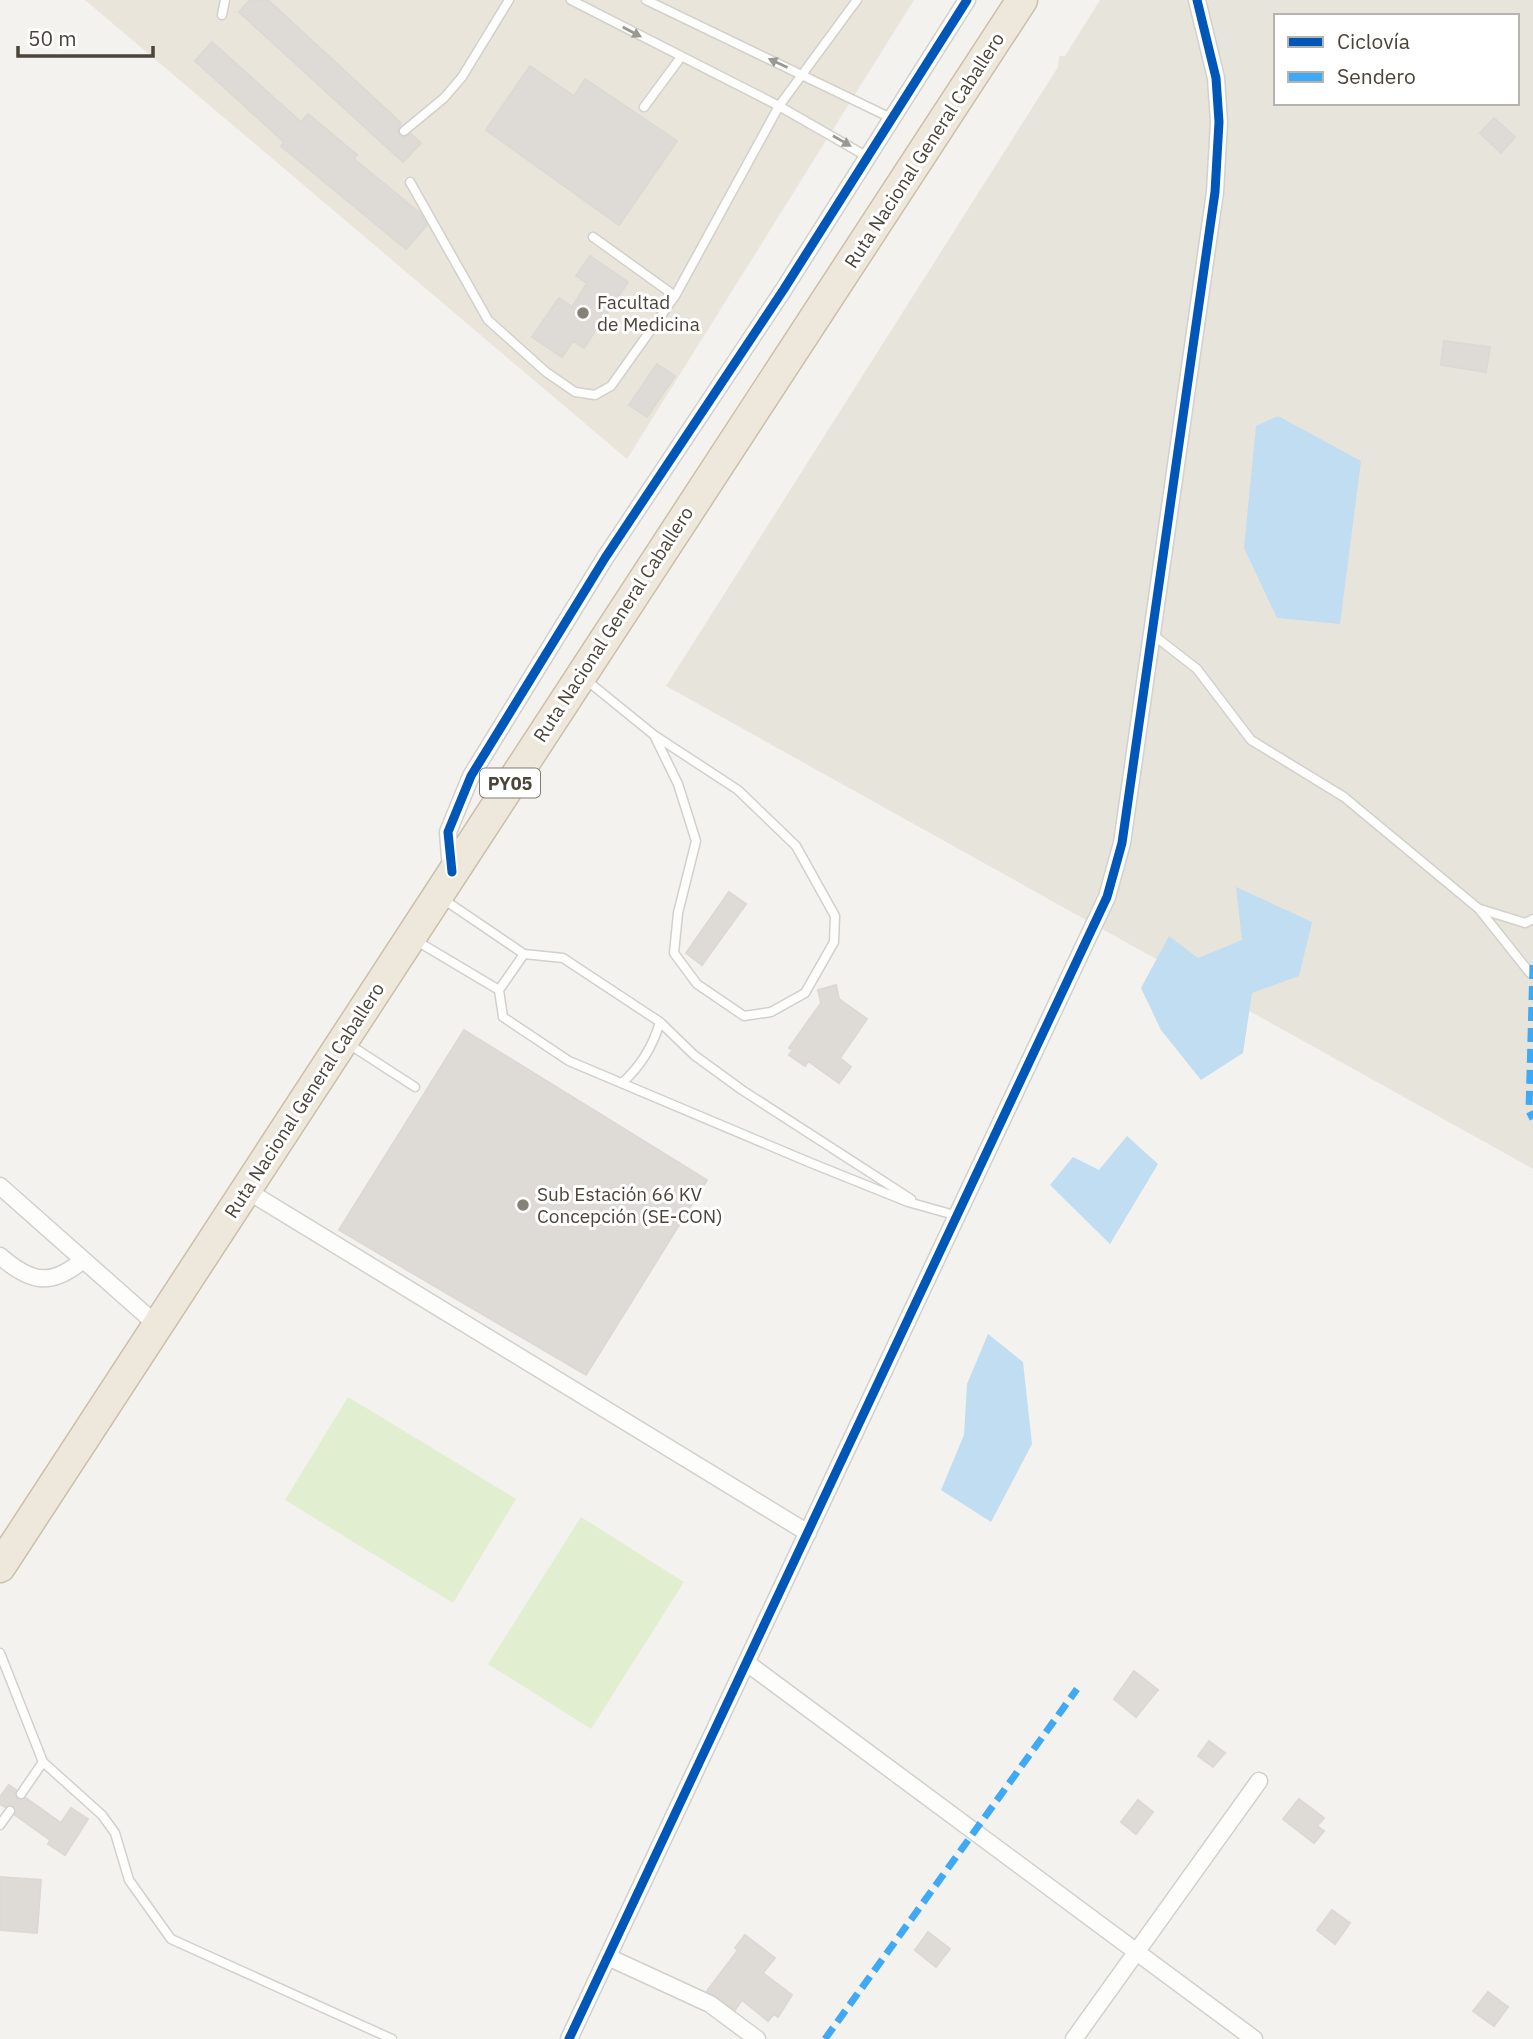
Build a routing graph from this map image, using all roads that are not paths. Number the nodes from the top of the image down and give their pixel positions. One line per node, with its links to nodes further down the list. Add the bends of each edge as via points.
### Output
1 (225, 0): 9 (lane)
2 (509, 0): 15 (lane, via 462,77)
3 (571, 0): 10 (lane, one-way to 10)
4 (646, 0): 11 (lane, one-way to 4)
5 (857, 0): 11 (lane)
6 (967, 0): 14 (street)
7 (1022, 0): 21 (highway, Ruta Nacional General Caballero / PY05)
8 (1197, 0): 20 (street, via 1216,78 1216,192)
9 (222, 15)
10 (681, 57): 12 (lane); 13 (lane)
11 (801, 74): 12 (lane); 14 (lane)
12 (779, 106): 16 (lane, one-way to 16); 19 (lane)
13 (644, 107)
14 (891, 118): 16 (street)
15 (404, 131)
16 (866, 156): 23 (street, via 784,289 605,558 471,776 448,832)
17 (410, 182): 19 (lane, via 488,320 575,392 595,395 611,386)
18 (593, 237): 19 (lane)
19 (675, 296)
20 (1152, 634): 24 (lane, via 1197,669 1251,740 1344,797); 37 (street, via 1122,843 1107,897)
21 (580, 675): 22 (lane); 23 (highway, Ruta Nacional General Caballero / PY05)
22 (654, 735): 22 (lane, via 678,784 696,841 678,913 674,953 697,984 744,1016 771,1012 805,993 834,942 835,916 796,846 738,790)
23 (444, 884): 26 (highway, Ruta Nacional General Caballero / PY05); 27 (lane)
24 (1479, 909): 25 (lane, via 1525,923); 28 (lane)
25 (1533, 919)
26 (410, 937): 29 (lane); 31 (highway, Ruta Nacional General Caballero / PY05)
27 (524, 954): 29 (lane); 30 (lane, via 563,958)
28 (1530, 973)
29 (499, 990): 32 (lane, via 503,1017 569,1061)
30 (660, 1021): 32 (lane, via 636,1070); 36 (lane, via 694,1055 742,1090)
31 (342, 1040): 33 (lane); 35 (highway, Ruta Nacional General Caballero / PY05)
32 (622, 1083): 36 (lane)
33 (415, 1087)
34 (0, 1186): 39 (street)
35 (246, 1190): 40 (highway, Ruta Nacional General Caballero / PY05); 41 (street)
36 (919, 1205): 37 (lane)
37 (958, 1216): 41 (street)
38 (0, 1256): 39 (street, via 32,1278 52,1280)
39 (83, 1259): 40 (street)
40 (158, 1325): 42 (highway, Ruta Nacional General Caballero / PY05)
41 (808, 1533): 44 (street)
42 (0, 1567)
43 (0, 1653): 45 (lane)
44 (747, 1662): 50 (street); 51 (street)
45 (43, 1762): 47 (lane); 52 (lane, via 115,1833 129,1880 170,1939)
46 (1259, 1781): 50 (street)
47 (21, 1794)
48 (10, 1811): 49 (lane)
49 (0, 1825)
50 (1137, 1952): 55 (street); 56 (street)
51 (608, 1957): 53 (street); 54 (street, via 710,2004)
52 (393, 2039)
53 (569, 2039)
54 (757, 2039)
55 (1074, 2039)
56 (1254, 2039)

